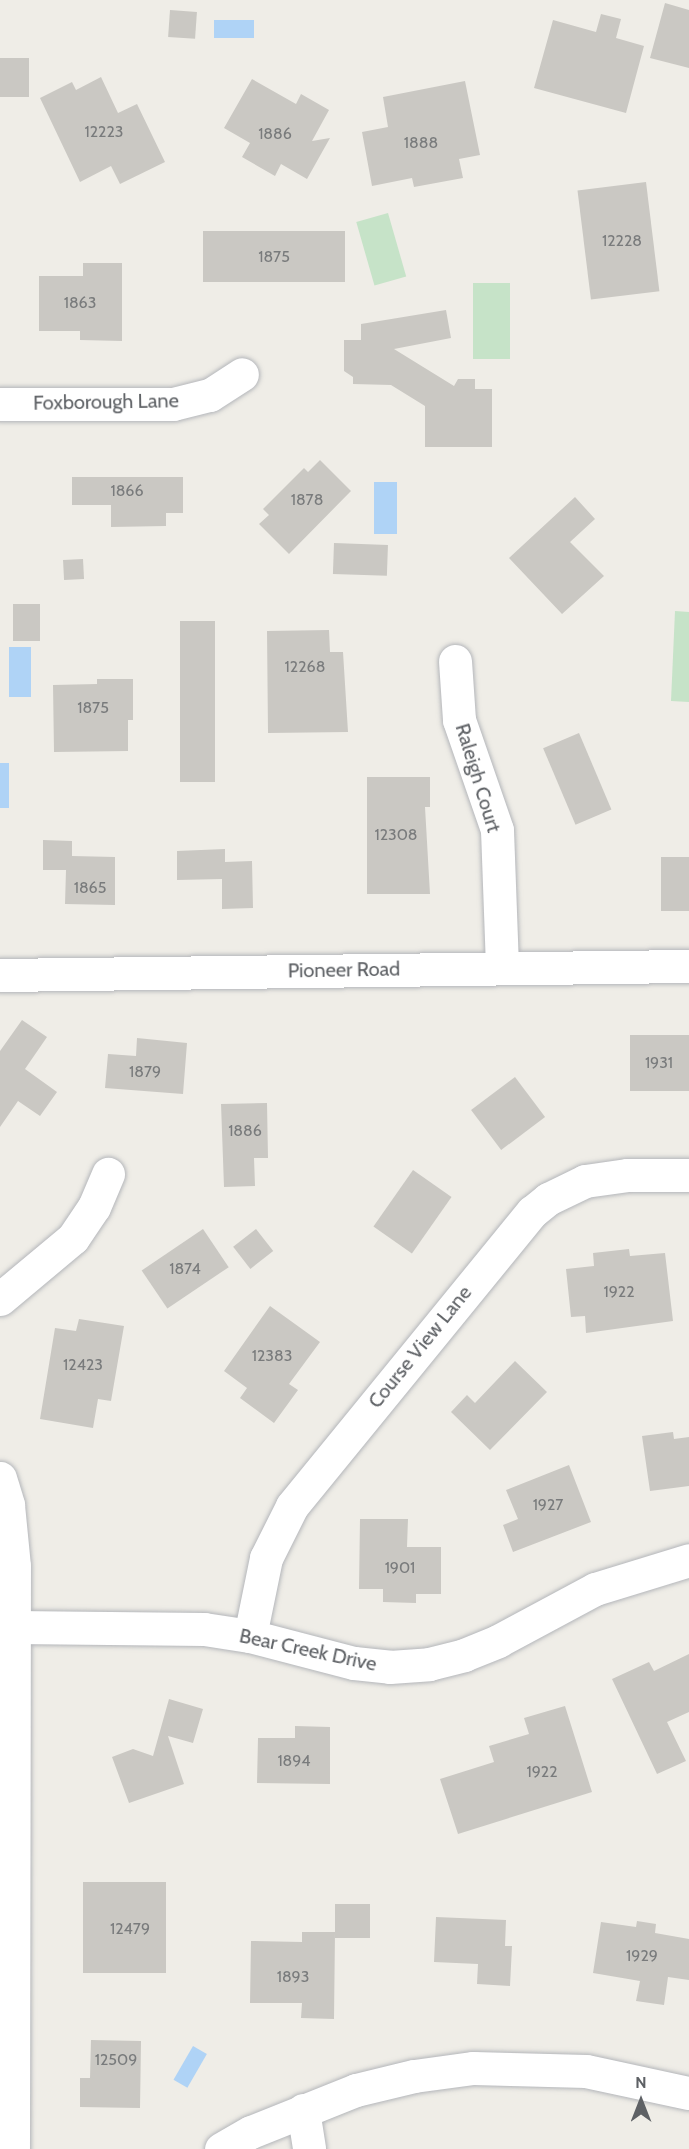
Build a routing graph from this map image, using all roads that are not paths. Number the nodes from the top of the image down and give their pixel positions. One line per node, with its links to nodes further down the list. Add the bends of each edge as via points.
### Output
1 (242, 374): 2 (street, Foxborough Lane, via 210,395 173,404)
2 (0, 404)
3 (455, 661): 5 (street, Raleigh Court, via 459,720 497,830)
4 (689, 966): 5 (street, Pioneer Road)
5 (502, 968): 6 (street, Pioneer Road)
6 (0, 975)
7 (108, 1174): 9 (street, via 94,1207 73,1238)
8 (689, 1175): 13 (street, Course View Lane, via 627,1175 585,1181 548,1199 532,1212 292,1506 266,1558)
9 (0, 1299)
10 (0, 1478): 12 (street, via 8,1505 14,1566)
11 (689, 1560): 13 (street, Bear Creek Drive, via 595,1588 498,1641 429,1664 390,1667 354,1663)
12 (14, 1627): 13 (street, Bear Creek Drive, via 160,1626); 16 (street)
13 (250, 1636)
14 (689, 2093): 15 (street, via 586,2071 473,2068 414,2076)
15 (303, 2110): 17 (street); 18 (street)
16 (13, 2149)
17 (221, 2149)
18 (309, 2149)

